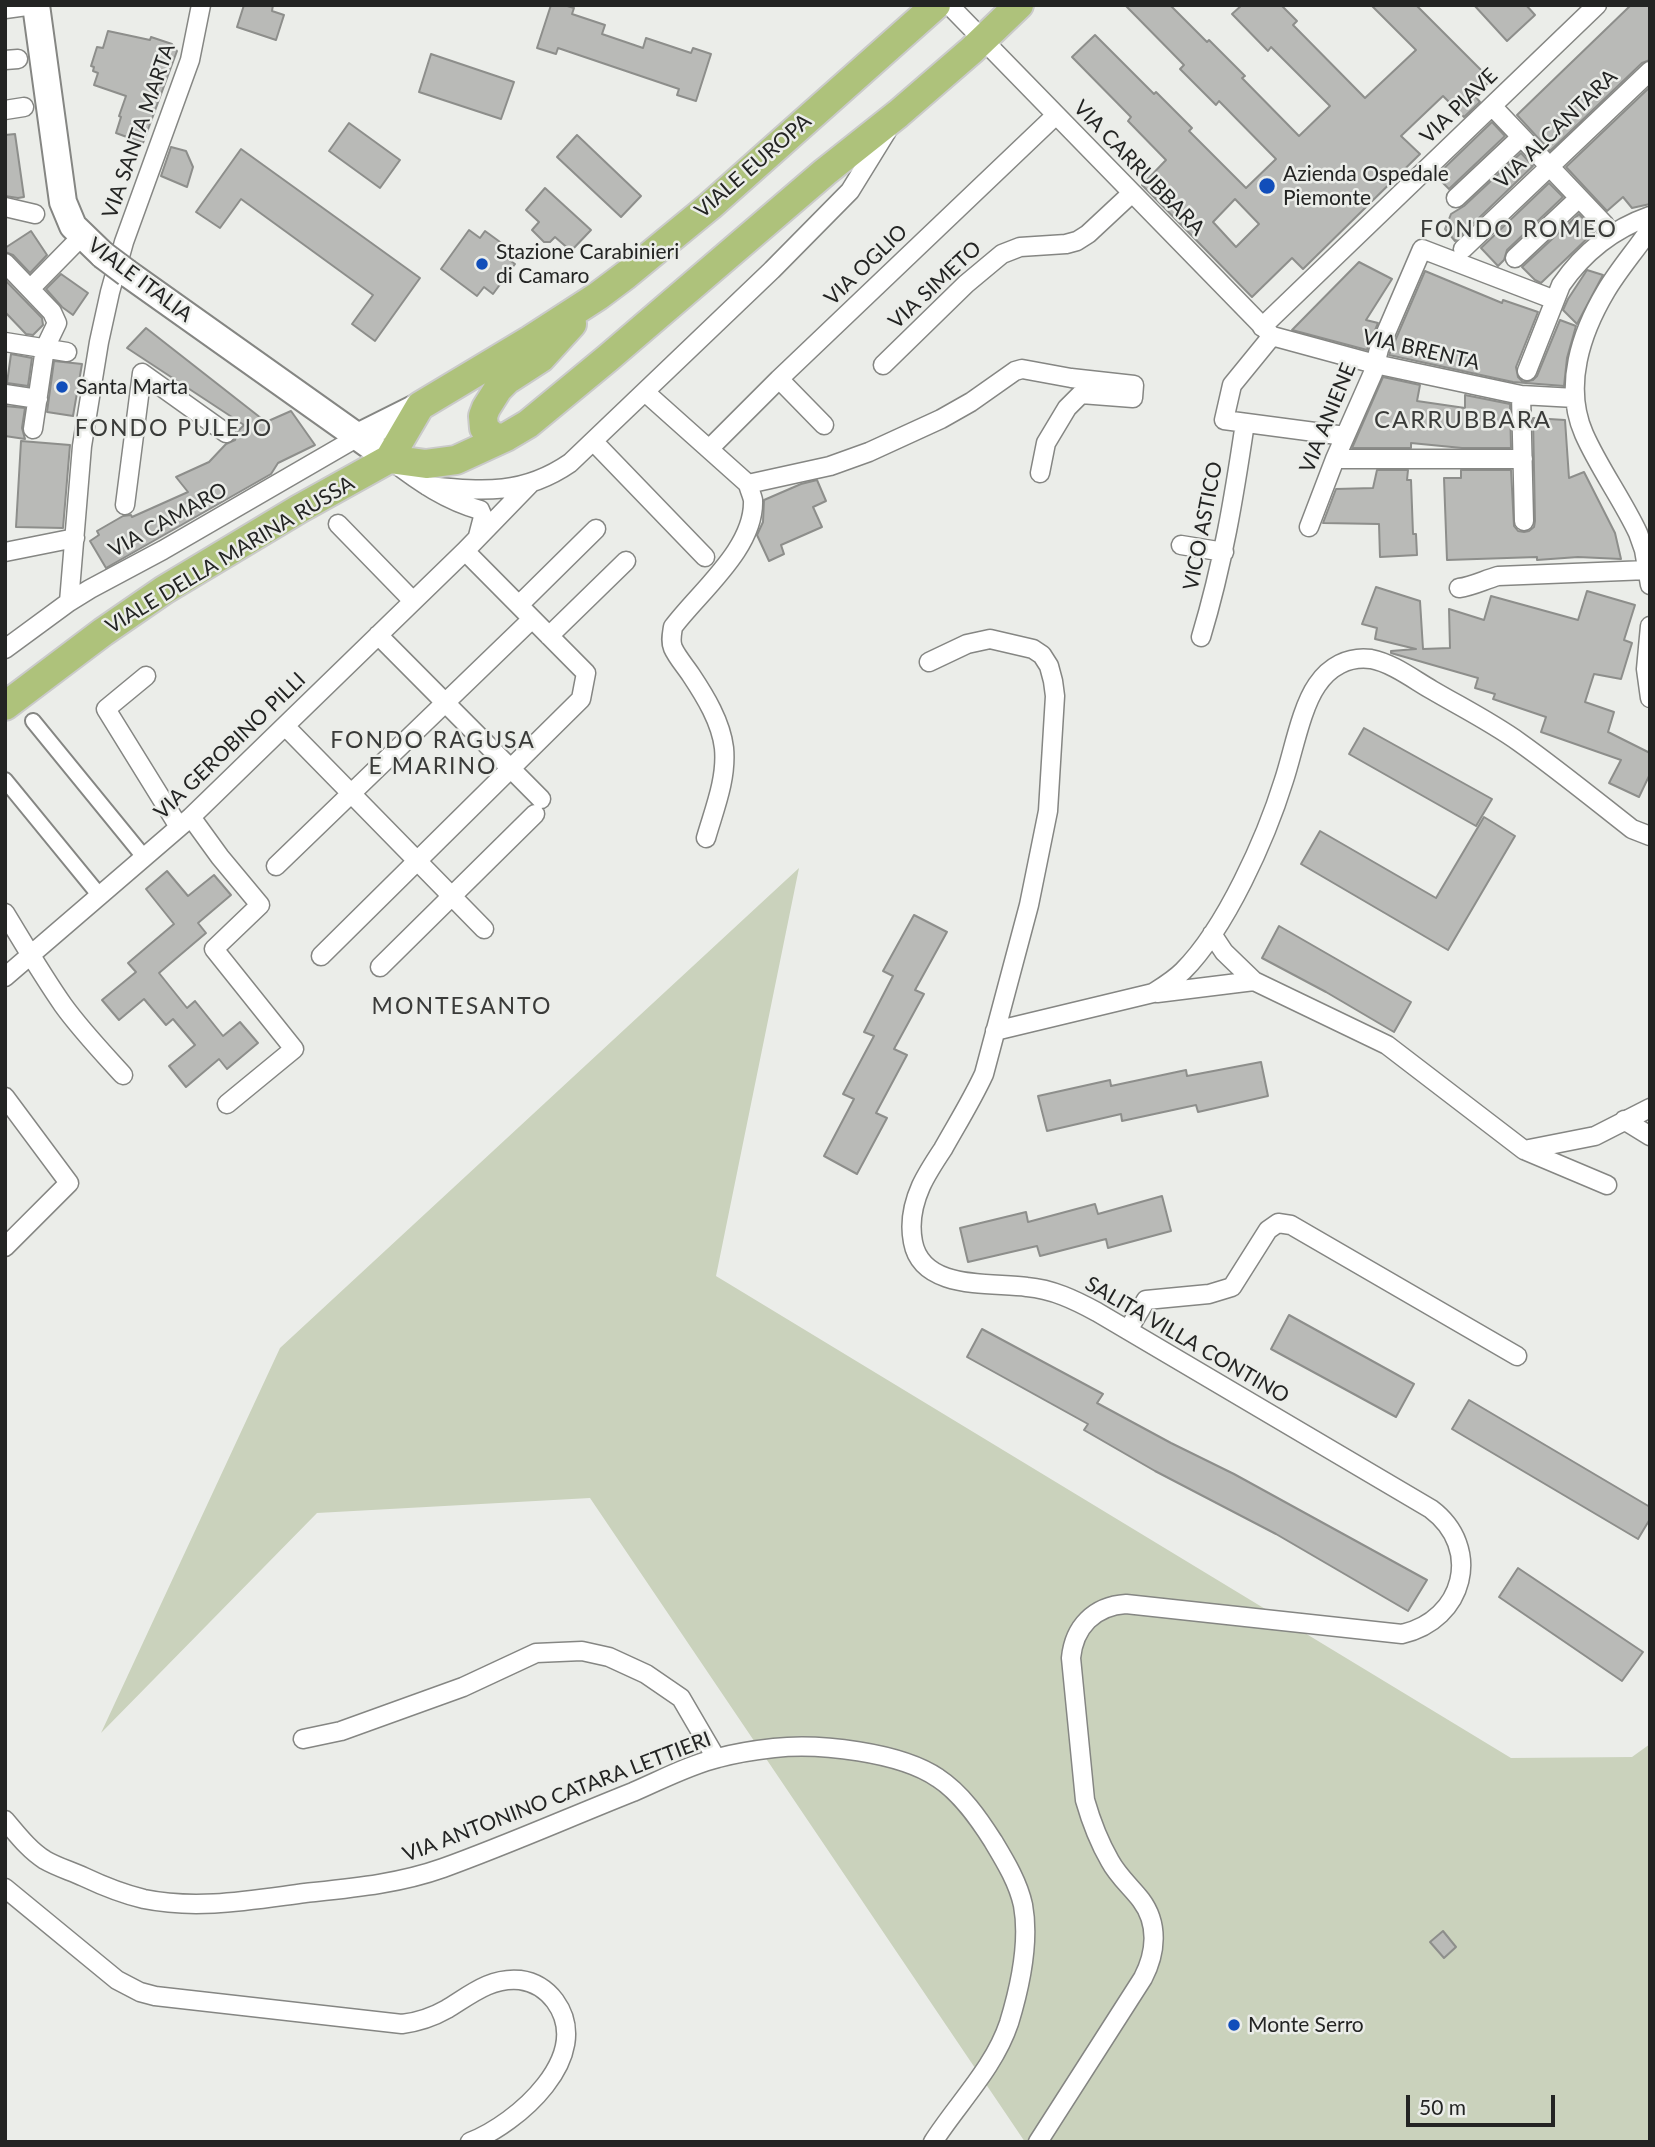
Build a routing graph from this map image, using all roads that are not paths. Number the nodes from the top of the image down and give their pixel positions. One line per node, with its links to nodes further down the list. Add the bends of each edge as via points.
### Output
1 (35, 5): 7 (street); 9 (main road, VIALE ITALIA)
2 (201, 5): 68 (street, VIA SANTA MARTA, via 190,60 110,292 82,446)
3 (936, 5): 31 (main road, VIALE EUROPA, via 710,206)
4 (949, 5): 8 (street, VIA CARRUBBARA)
5 (1019, 5): 8 (main road)
6 (1597, 5): 12 (street, VIA PIAVE)
7 (5, 9)
8 (983, 40): 14 (main road); 15 (street, VIA CARRUBBARA)
9 (22, 58): 11 (main road, VIALE ITALIA)
10 (1650, 71): 17 (street, VIA ALCANTARA)
11 (37, 106): 13 (street); 22 (main road, VIALE ITALIA)
12 (1492, 106): 16 (street); 33 (street, VIA PIAVE)
13 (5, 110)
14 (898, 114): 41 (street, via 850,191); 53 (main road, via 558,400)
15 (1056, 115): 18 (street, VIA CARRUBBARA); 40 (street, VIA OGLIO)
16 (1521, 137): 17 (street); 19 (street)
17 (1550, 168): 20 (street); 27 (street, VIA ALCANTARA)
18 (1132, 193): 33 (street, VIA CARRUBBARA); 38 (street, VIA SIMETO, via 1077,241 1020,247 1002,254)
19 (1456, 198)
20 (1579, 198): 24 (street); 28 (street)
21 (5, 207): 22 (street)
22 (49, 208): 26 (main road, VIALE ITALIA)
23 (1650, 216): 32 (street, via 1625,225 1578,262)
24 (1605, 225)
25 (1650, 229): 44 (street, via 1596,310 1576,362)
26 (82, 236): 30 (street); 52 (main road, VIALE ITALIA, bridge)
27 (1463, 248)
28 (1515, 258)
29 (5, 263): 30 (street)
30 (30, 289): 35 (street, via 57,323)
31 (598, 296): 46 (main road, VIALE EUROPA); 53 (main road, via 541,358 506,380 491,399 484,428 495,438)
32 (1555, 300): 37 (street, VIA ANIENE, via 1422,248); 39 (street)
33 (1267, 332): 37 (street, VIA BRENTA); 47 (street, VIA PIAVE, via 1232,385 1224,420)
34 (5, 342): 35 (street)
35 (45, 348): 36 (street); 45 (street)
36 (66, 352)
37 (1375, 364): 43 (street, VIA BRENTA); 51 (street, VIA ANIENE)
38 (883, 365)
39 (1527, 371)
40 (779, 379): 48 (street); 55 (street, VIA OGLIO)
41 (645, 392): 54 (street); 55 (street)
42 (5, 394): 45 (street)
43 (1521, 395): 44 (street, VIA BRENTA); 58 (street)
44 (1575, 398): 75 (street, via 1585,436 1632,520)
45 (38, 399): 49 (street)
46 (420, 406): 52 (main road); 56 (main road)
47 (1245, 423): 51 (street); 72 (street, VICO ASTICO)
48 (824, 425)
49 (33, 429)
50 (226, 433): 63 (street, via 142,373)
51 (1345, 436): 57 (street, VIA ANIENE)
52 (358, 437): 56 (main road, VIALE ITALIA); 78 (street, VIA CAMARO)
53 (506, 437): 56 (main road, via 456,460 426,464)
54 (593, 441): 60 (street, via 551,476); 73 (street)
55 (709, 449): 61 (street)
56 (389, 459): 62 (street); 90 (main road, VIALE DELLA MARINA RUSSA, via 164,590)
57 (1335, 459): 58 (street); 66 (street, VIA ANIENE)
58 (1522, 459): 64 (street)
59 (1040, 473): 61 (street, via 1046,443 1081,394 1133,398 1134,385 1015,370 941,419 869,452 830,466)
60 (530, 484): 62 (street, via 487,490); 69 (street, VIA GEROBINO PILLI)
61 (748, 484): 98 (street, via 753,498 743,539 678,620 671,639 722,736 721,786)
62 (427, 486): 69 (street, via 480,510 483,517)
63 (125, 505)
64 (1524, 521)
65 (338, 524): 77 (street)
66 (1309, 527)
67 (596, 529): 79 (street)
68 (75, 538): 71 (street); 78 (street, VIA SANTA MARTA)
69 (471, 545): 77 (street, VIA GEROBINO PILLI); 79 (street)
70 (1181, 545): 72 (street)
71 (5, 552)
72 (1224, 552): 84 (street, VICO ASTICO)
73 (705, 557)
74 (626, 561): 83 (street)
75 (1649, 578): 76 (street, via 1498,576)
76 (1459, 588)
77 (412, 601): 82 (street, VIA GEROBINO PILLI)
78 (69, 602): 85 (street, VIA CAMARO)
79 (519, 605): 80 (street)
80 (532, 619): 83 (street); 89 (street)
81 (1650, 626): 88 (street, via 1646,669)
82 (378, 635): 89 (street); 92 (street, VIA GEROBINO PILLI)
83 (549, 636): 93 (street, via 586,673 580,699)
84 (1201, 637)
85 (5, 649)
86 (929, 662): 113 (street, SALITA VILLA CONTINO, via 990,639 1042,655 1053,681 1048,811 1029,905)
87 (146, 676): 96 (street, via 106,709)
88 (1650, 698)
89 (445, 702): 93 (street); 95 (street)
90 (5, 706)
91 (33, 721): 99 (street)
92 (285, 726): 95 (street); 96 (street, VIA GEROBINO PILLI)
93 (510, 768): 100 (street); 103 (street, via 538,806)
94 (5, 780): 102 (street)
95 (351, 794): 100 (street); 101 (street)
96 (185, 822): 99 (street, VIA GEROBINO PILLI); 116 (street, via 260,905 214,949 294,1049)
97 (1650, 836): 106 (street, via 1632,829 1518,741 1394,668 1370,659 1345,661 1315,687 1261,842)
98 (706, 838)
99 (144, 857): 102 (street, VIA GEROBINO PILLI)
100 (417, 861): 103 (street); 108 (street)
101 (276, 866)
102 (100, 896): 107 (street, VIA GEROBINO PILLI)
103 (452, 896): 105 (street); 109 (street)
104 (5, 913): 107 (street)
105 (484, 929)
106 (1212, 934): 111 (street); 112 (street, via 1182,972)
107 (30, 956): 110 (street, VIA GEROBINO PILLI); 114 (street, via 64,1006)
108 (321, 956)
109 (380, 967)
110 (5, 977)
111 (1254, 981): 112 (street); 120 (street, via 1387,1045)
112 (1153, 993): 113 (street)
113 (995, 1031): 123 (street, SALITA VILLA CONTINO, via 984,1074 919,1192 911,1216 914,1248 920,1261 944,1277 1046,1291 1079,1302)
114 (123, 1075)
115 (5, 1097): 122 (street, via 69,1183)
116 (227, 1104)
117 (1650, 1108): 118 (street)
118 (1624, 1120): 119 (street); 120 (street, via 1595,1136)
119 (1650, 1136)
120 (1524, 1150): 121 (street)
121 (1607, 1185)
122 (5, 1247)
123 (1128, 1330): 124 (street, via 1146,1300 1232,1287 1268,1230 1278,1223 1291,1225); 131 (street, SALITA VILLA CONTINO, via 1444,1518 1458,1540 1462,1564 1457,1588 1446,1608 1426,1625 1402,1634 1126,1604 1105,1608 1082,1625 1071,1657 1085,1800 1110,1861 1148,1912 1154,1949 1143,1978)
124 (1517, 1356)
125 (303, 1739): 126 (street, via 341,1731 463,1687 536,1653 582,1651 646,1674 681,1698)
126 (716, 1758): 127 (street, VIA ANTONINO CATARA LETTIERI, via 442,1869 391,1883 218,1904 174,1903 112,1889 47,1861); 130 (street, VIA ANTONINO CATARA LETTIERI, via 803,1746 903,1762 938,1777 953,1790 1004,1858 1023,1903 1025,1927 1010,2021 984,2071)
127 (5, 1820)
128 (5, 1888): 129 (street, via 117,1980 155,1996 402,2024 426,2019 500,1981 539,1986 563,2018 565,2035 558,2067 531,2101 503,2125)
129 (470, 2142)
130 (933, 2142)
131 (1038, 2142)

